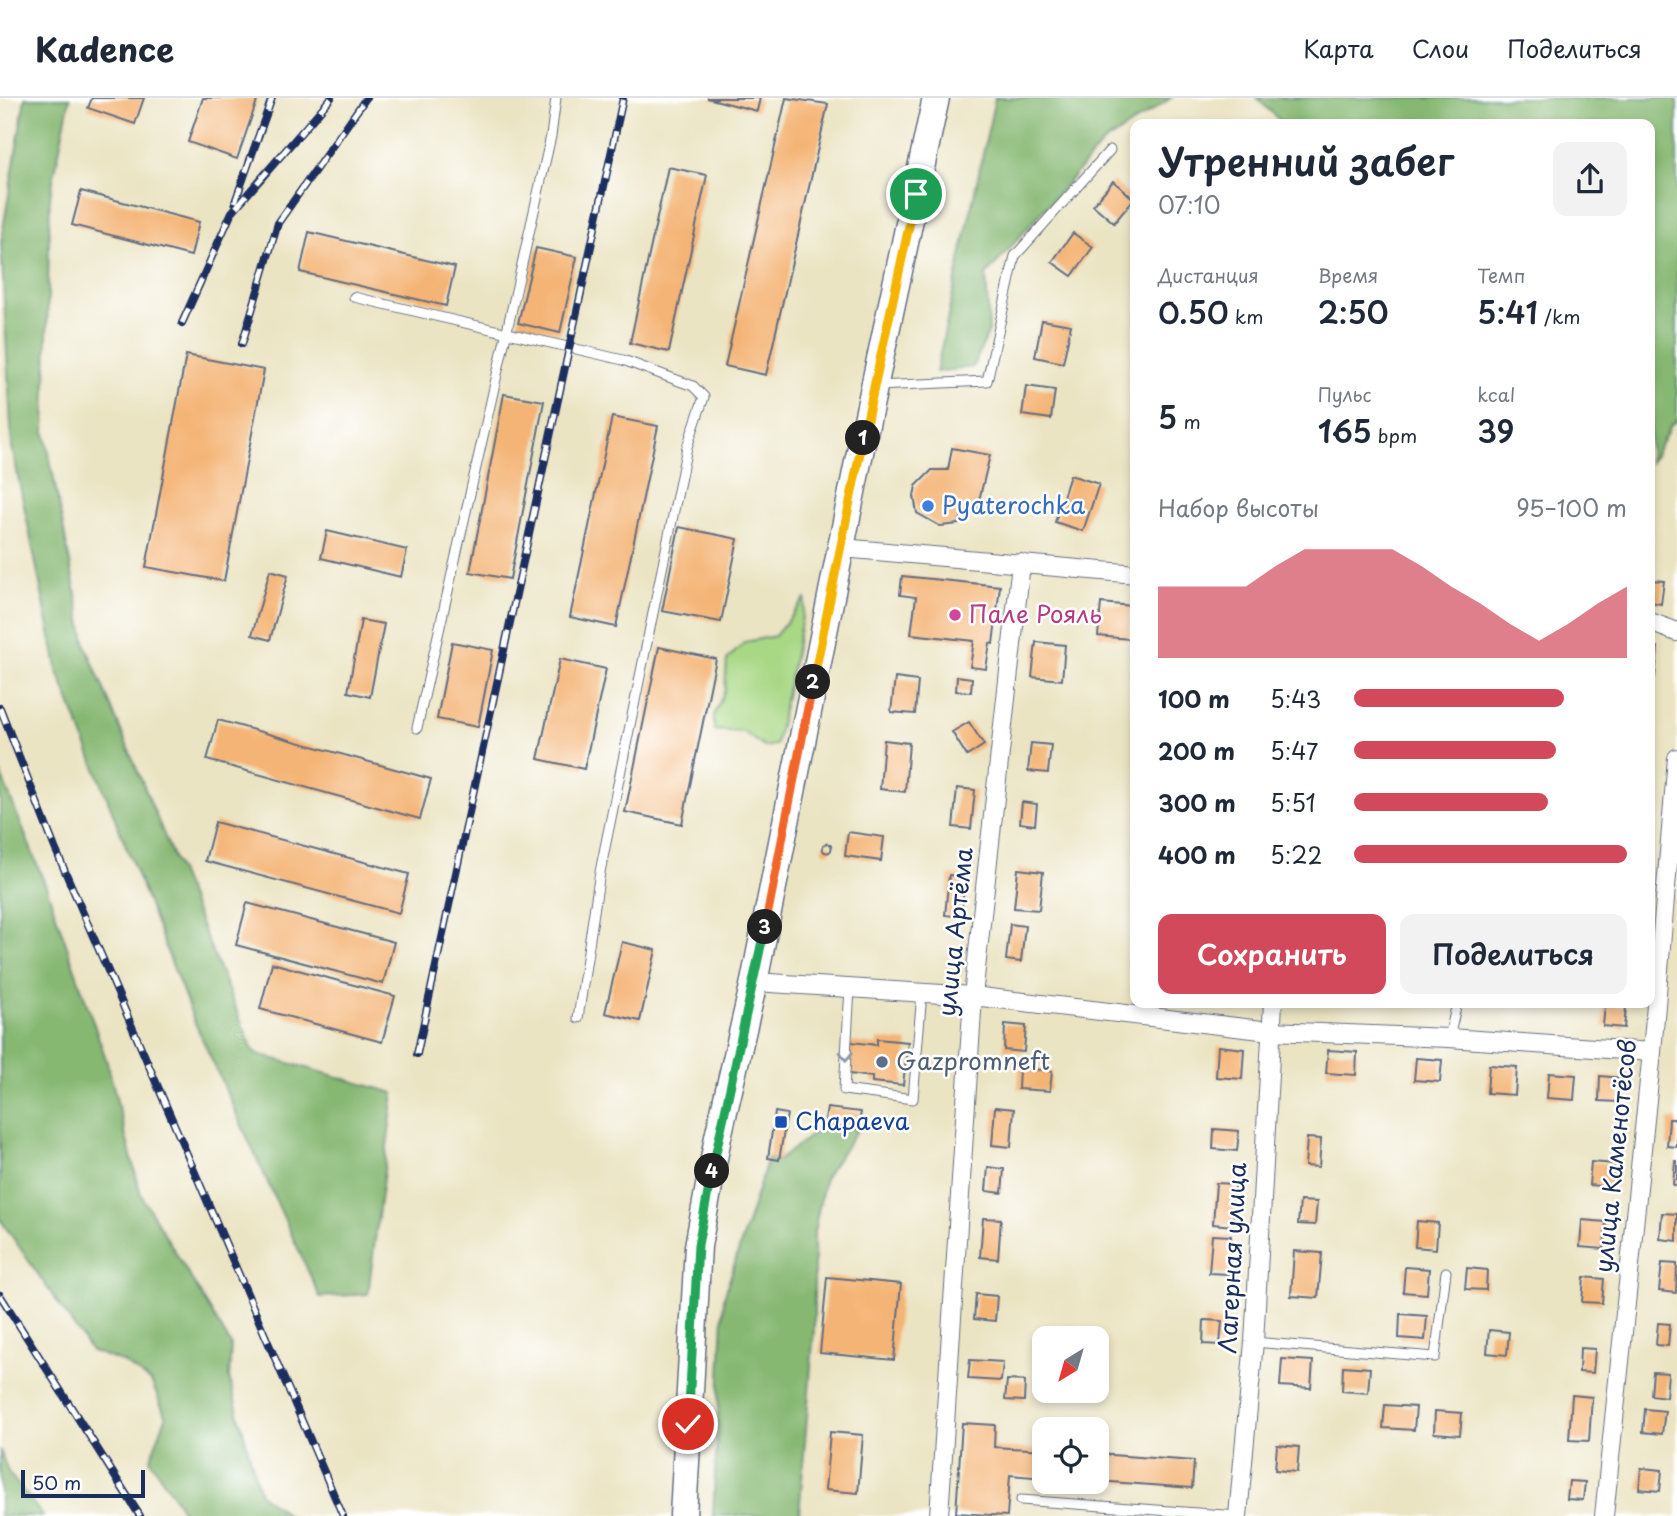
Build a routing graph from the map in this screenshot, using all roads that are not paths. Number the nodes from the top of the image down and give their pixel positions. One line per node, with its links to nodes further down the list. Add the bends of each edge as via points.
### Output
1 (556, 98): 5 (lane)
2 (936, 98): 6 (main road)
3 (1110, 150): 6 (lane, via 1015,256 987,381)
4 (354, 297): 5 (lane)
5 (507, 332): 12 (lane); 21 (lane, via 623,360 693,386 704,397 687,447 603,859)
6 (874, 386): 7 (main road)
7 (842, 548): 8 (street); 15 (main road)
8 (1021, 563): 9 (street); 18 (street, улица Артёма)
9 (1130, 573)
10 (1655, 624): 11 (street)
11 (1677, 632)
12 (417, 728)
13 (1677, 758): 14 (street, улица Каменотёсов)
14 (1674, 827): 24 (street, улица Каменотёсов)
15 (754, 982): 16 (street); 28 (main road, via 698,1245)
16 (850, 988): 17 (street); 17 (lane, one-way to 17, via 844,1090 913,1099)
17 (922, 993): 18 (street)
18 (973, 996): 22 (street); 29 (street, улица Артёма)
19 (1272, 1008): 22 (street, Лагерная улица)
20 (1456, 1008): 23 (lane)
21 (578, 1018)
22 (1270, 1031): 23 (street); 26 (street, Лагерная улица)
23 (1449, 1038): 24 (street)
24 (1652, 1052): 31 (street, улица Каменотёсов)
25 (1446, 1272): 26 (lane, via 1435,1357)
26 (1254, 1342): 30 (street, Лагерная улица)
27 (1021, 1500): 30 (lane)
28 (683, 1516)
29 (939, 1516)
30 (1238, 1516)
31 (1604, 1516)

